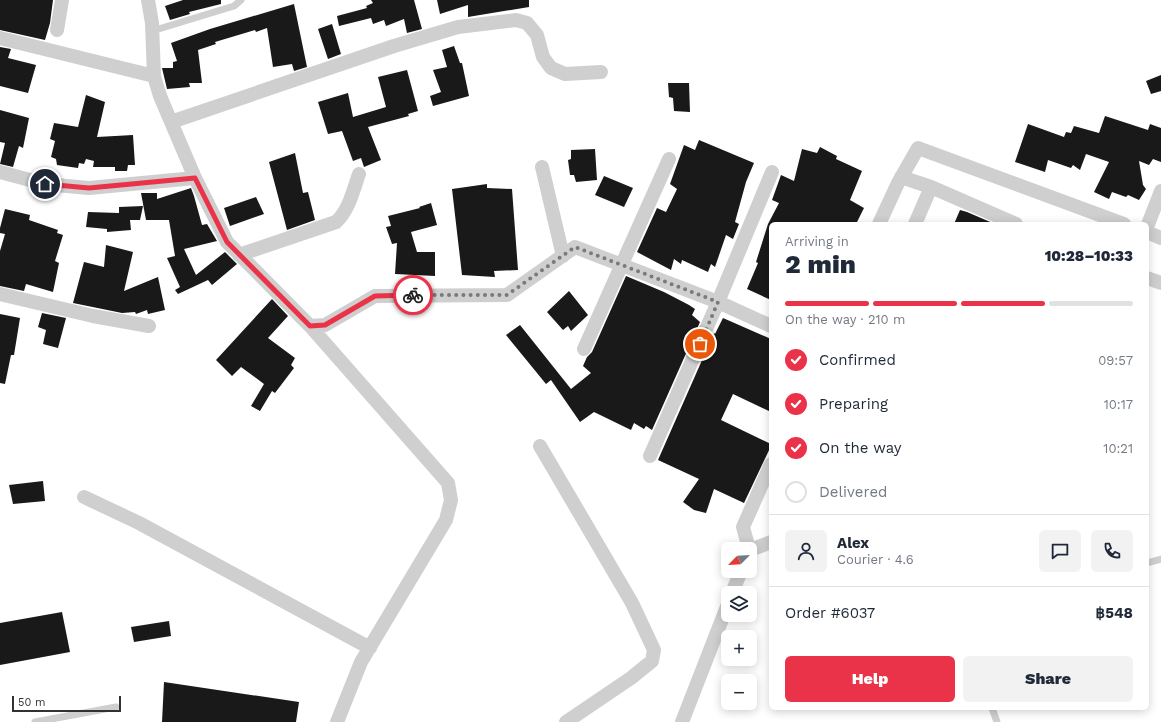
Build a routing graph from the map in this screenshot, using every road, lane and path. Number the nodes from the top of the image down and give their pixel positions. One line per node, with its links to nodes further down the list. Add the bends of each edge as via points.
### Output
1 (62, 0): 4 (street)
2 (148, 0): 5 (street)
3 (241, 0): 5 (lane, via 234,6)
4 (57, 30)
5 (152, 31): 8 (street)
6 (0, 38): 8 (street)
7 (601, 72): 9 (street, via 565,74 551,68 544,57 537,35 527,23 516,20 458,27 394,46)
8 (154, 76): 9 (street)
9 (171, 122): 16 (street)
10 (669, 159): 28 (street)
11 (542, 167): 27 (street)
12 (0, 172): 16 (street, via 45,184 89,188)
13 (772, 172): 32 (street)
14 (359, 174): 26 (street, via 347,208 336,222)
15 (901, 177): 17 (street); 19 (street); 22 (street, via 918,148)
16 (195, 178): 26 (street, via 227,242)
17 (931, 187): 20 (street); 21 (street)
18 (1161, 191): 23 (street)
19 (880, 222)
20 (916, 222)
21 (1011, 222)
22 (1119, 222)
23 (1149, 222)
24 (1149, 233): 25 (street)
25 (1161, 238)
26 (239, 255): 35 (street)
27 (563, 256): 28 (street, via 575,247); 35 (street, via 507,295 375,296 325,325)
28 (621, 264): 32 (street); 36 (street)
29 (1149, 279): 30 (street)
30 (1161, 283)
31 (0, 294): 34 (street)
32 (718, 302): 33 (street); 38 (street)
33 (769, 325)
34 (149, 326)
35 (310, 326): 47 (street, via 448,483 451,500 446,520)
36 (584, 349)
37 (540, 446): 52 (street, via 632,604 654,650 652,661)
38 (650, 456)
39 (769, 468): 41 (street, via 743,527)
40 (84, 497): 47 (street, via 139,523)
41 (748, 542)
42 (769, 543): 43 (street)
43 (757, 547)
44 (1161, 559): 45 (lane)
45 (1149, 562)
46 (721, 622): 53 (street)
47 (370, 648): 51 (street, via 361,662)
48 (116, 707): 50 (lane)
49 (993, 710): 54 (lane)
50 (36, 722)
51 (337, 722)
52 (566, 722)
53 (682, 722)
54 (997, 722)

